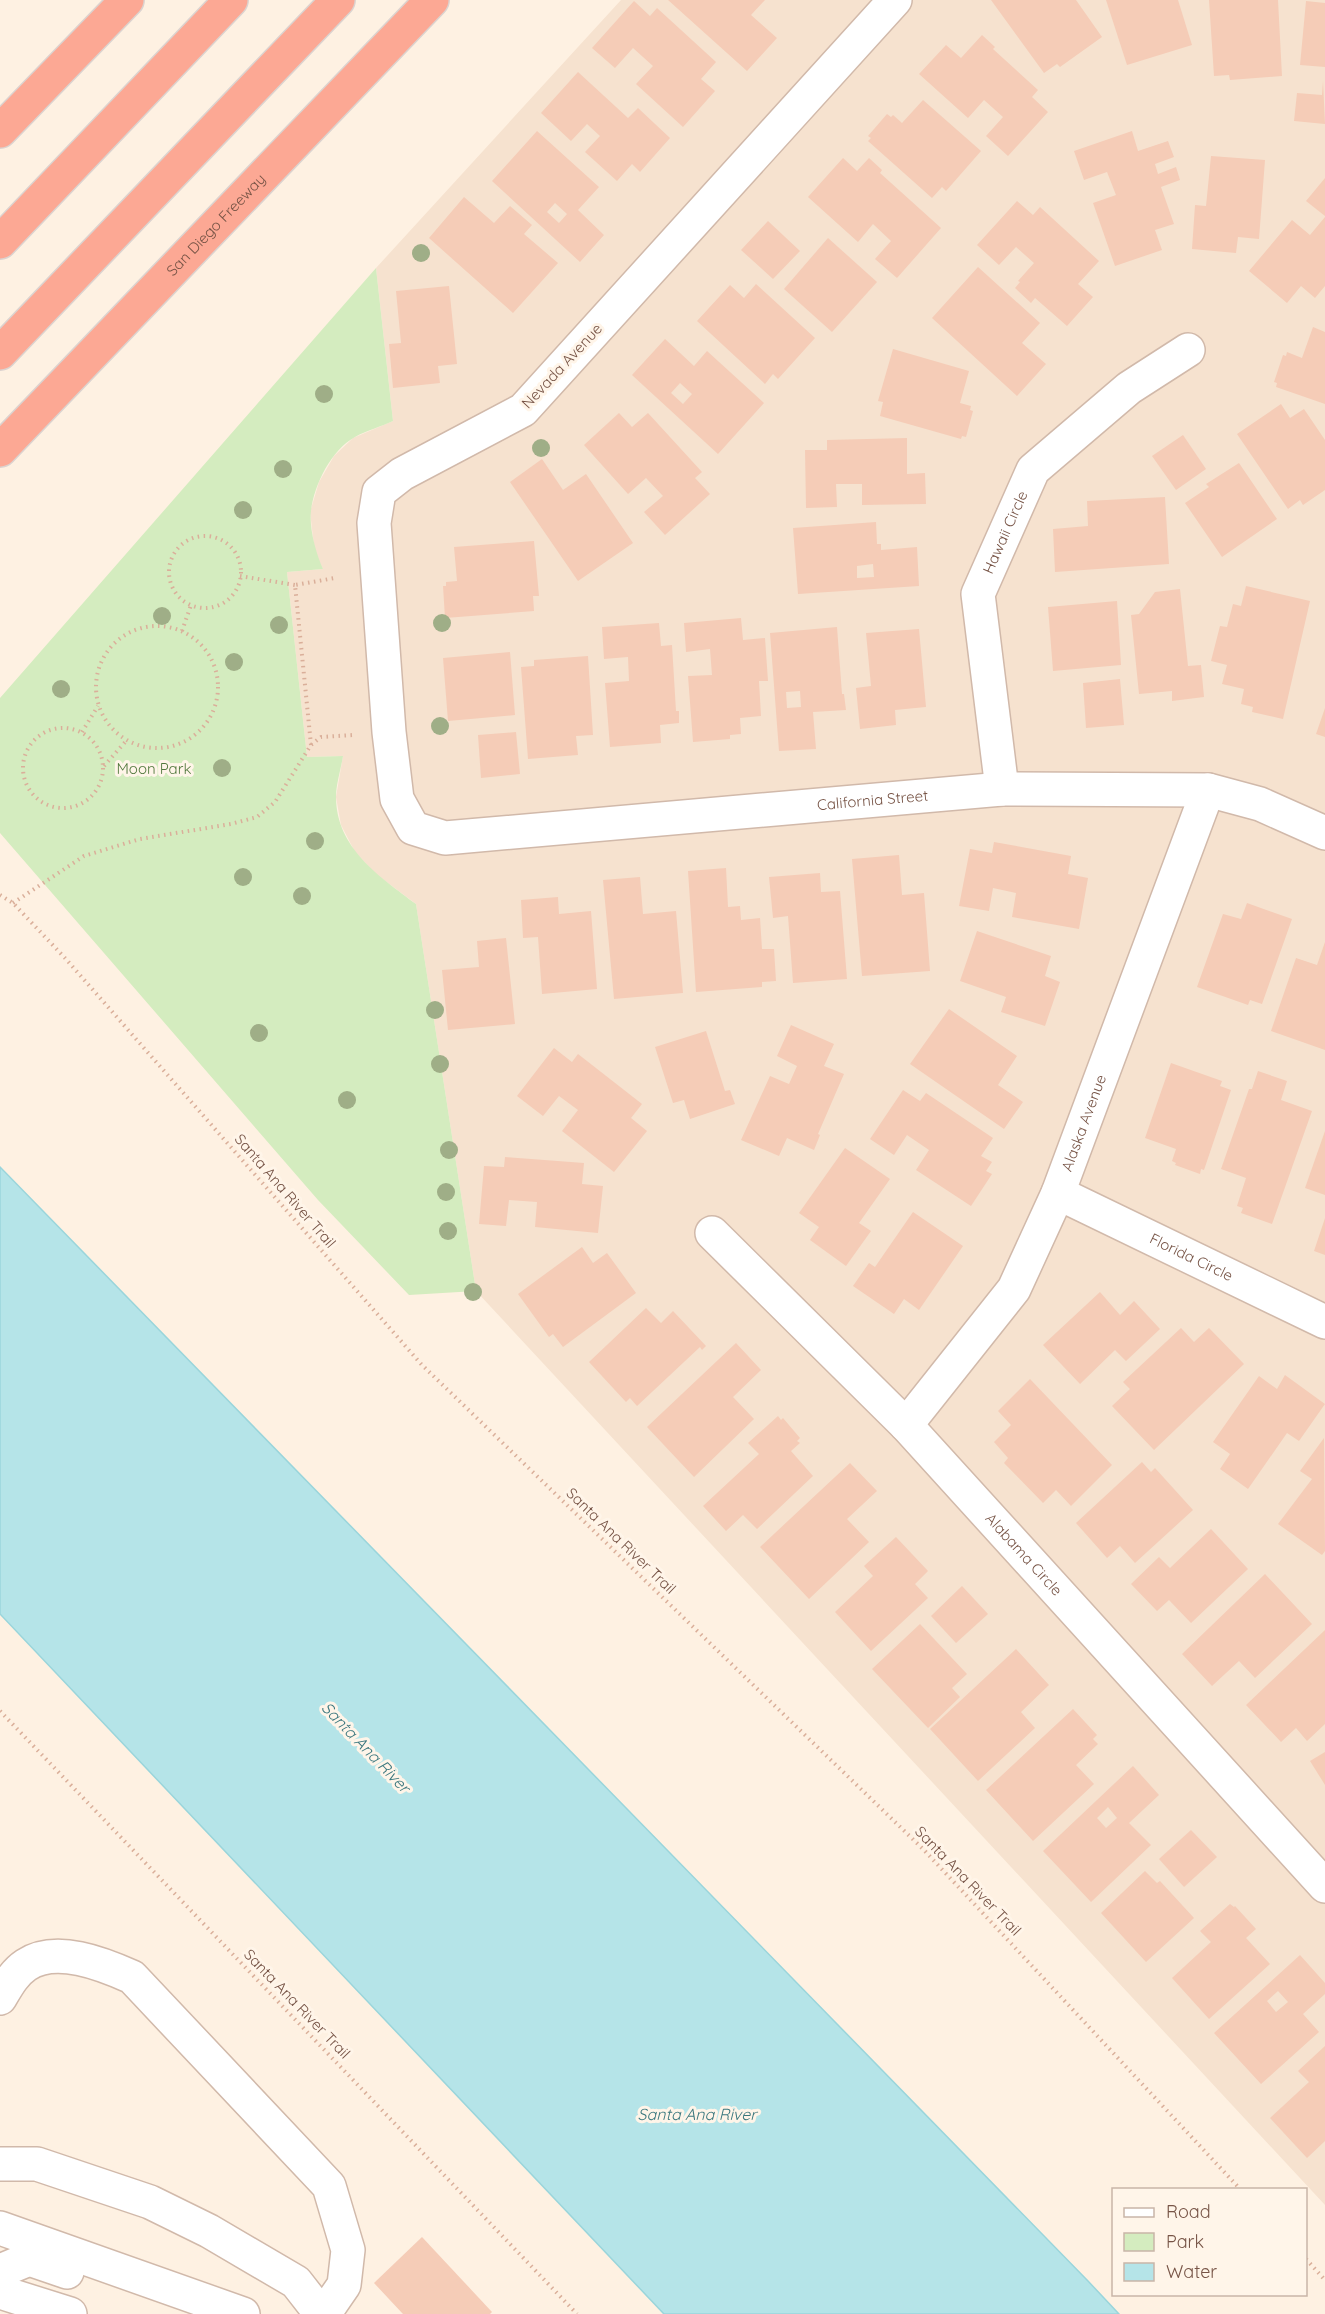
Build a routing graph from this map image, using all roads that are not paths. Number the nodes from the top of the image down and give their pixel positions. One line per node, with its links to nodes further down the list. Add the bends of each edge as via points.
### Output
1 (127, 0): 6 (highway)
2 (231, 0): 7 (highway)
3 (338, 0): 9 (highway)
4 (432, 0): 10 (highway, San Diego Freeway)
5 (895, 0): 13 (street, Nevada Avenue, via 523,410 402,474 379,492 374,523 389,732 397,799)
6 (0, 131)
7 (0, 242)
8 (1188, 350): 11 (street, Hawaii Circle, via 1129,388 1033,470 978,594)
9 (0, 353)
10 (0, 450)
11 (1002, 789): 12 (street, California Street); 13 (street, California Street, via 445,838)
12 (1208, 790): 14 (street, California Street, via 1260,804); 15 (street, Alaska Avenue)
13 (413, 828)
14 (1325, 833)
15 (1058, 1194): 17 (street, Florida Circle); 18 (street, Alaska Avenue, via 1014,1289)
16 (712, 1233): 18 (street, Alabama Circle)
17 (1325, 1322)
18 (906, 1425): 19 (street, Alabama Circle)
19 (1325, 1886)
20 (0, 1998): 28 (street, via 26,1965 51,1957 103,1964 132,1977 329,2186 348,2250 344,2285)
21 (0, 2164): 28 (street, via 37,2164 150,2202 296,2282)
22 (0, 2228): 25 (street)
23 (0, 2271): 25 (street, via 29,2259 184,2312)
24 (0, 2293): 26 (street); 27 (street)
25 (238, 2312)
26 (45, 2314)
27 (70, 2314)
28 (323, 2314)

